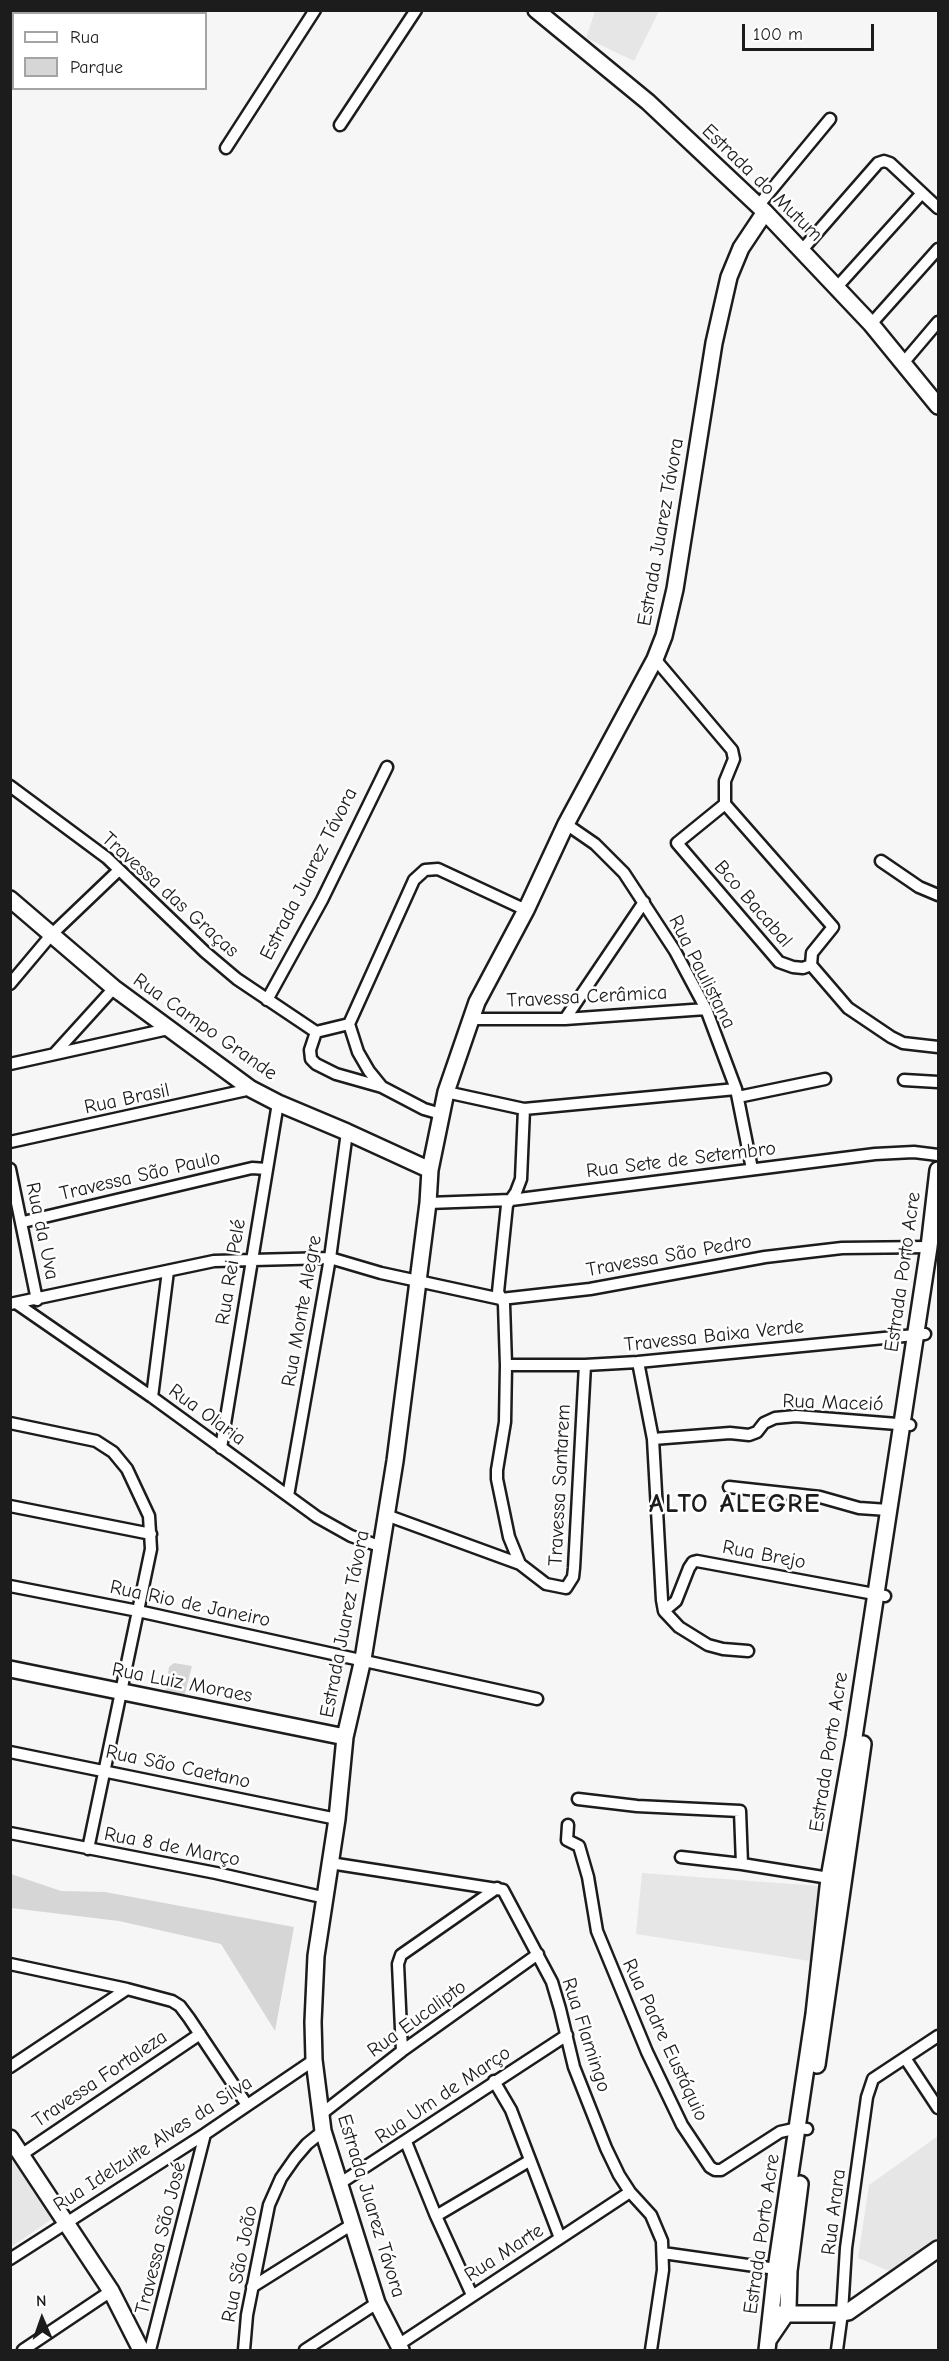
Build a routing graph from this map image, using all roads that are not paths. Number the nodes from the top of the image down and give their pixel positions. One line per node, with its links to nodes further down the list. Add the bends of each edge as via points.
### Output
1 (315, 10): 6 (street)
2 (416, 10): 5 (street)
3 (536, 10): 9 (street, Estrada do Mutum, via 648,102)
4 (830, 118): 9 (street, Estrada Juarez Távora)
5 (340, 125)
6 (226, 148)
7 (922, 193): 8 (street); 11 (street, via 890,163 878,163); 12 (street)
8 (939, 208)
9 (761, 209): 11 (street, Estrada do Mutum); 17 (street, Estrada Juarez Távora, via 729,277 714,343 675,589)
10 (939, 249): 14 (street)
11 (802, 250): 12 (street, Estrada do Mutum)
12 (837, 287): 14 (street, Estrada do Mutum)
13 (939, 322): 15 (street)
14 (871, 324): 15 (street, Estrada do Mutum)
15 (904, 362): 16 (street, Estrada do Mutum)
16 (939, 406)
17 (655, 659): 20 (street, via 732,750 734,759 725,781); 21 (street, Estrada Juarez Távora)
18 (387, 767): 32 (street, Estrada Juarez Távora, via 322,900)
19 (10, 786): 23 (street, Travessa das Graças)
20 (725, 804): 29 (street, Bco Bacabal, via 833,927 812,952); 29 (street, Bco Bacabal, via 677,843 779,962 803,968)
21 (566, 824): 26 (street, Rua Paulistana, via 611,858); 27 (street, Estrada Juarez Távora)
22 (881, 861): 24 (street, via 919,887)
23 (119, 870): 28 (street); 32 (street, Travessa das Graças, via 205,952)
24 (939, 895)
25 (10, 899): 28 (street, Rua Campo Grande)
26 (644, 902): 33 (street, Rua Paulistana); 35 (street)
27 (526, 910): 34 (street, Estrada Juarez Távora); 36 (street, via 438,869 422,872 414,880)
28 (52, 934): 30 (street); 31 (street, Rua Campo Grande)
29 (811, 965): 39 (street, via 848,1008 891,1037 903,1043)
30 (10, 984)
31 (114, 988): 37 (street, Rua Campo Grande); 40 (street)
32 (267, 1000): 38 (street, Travessa das Graças)
33 (706, 1009): 35 (street, Travessa Cerâmica); 48 (street, Rua Paulistana)
34 (470, 1019): 35 (street, Travessa Cerâmica); 47 (street, Estrada Juarez Távora)
35 (565, 1019)
36 (349, 1024): 38 (street); 45 (street, via 358,1052)
37 (168, 1029): 40 (street); 46 (street, Rua Campo Grande)
38 (316, 1032): 45 (street, via 310,1050 316,1064)
39 (939, 1047)
40 (55, 1053): 41 (street)
41 (10, 1064)
42 (825, 1079): 48 (street)
43 (904, 1080): 44 (street)
44 (939, 1083)
45 (382, 1087): 51 (street)
46 (251, 1089): 49 (street, Rua Campo Grande); 53 (street, Rua Brasil)
47 (446, 1092): 50 (street); 51 (street, Estrada Juarez Távora)
48 (737, 1093): 50 (street); 57 (street, Rua Paulistana)
49 (278, 1103): 52 (street, Rua Campo Grande); 55 (street, Rua Rei Pelé)
50 (524, 1109): 60 (street, via 521,1179)
51 (441, 1114): 58 (street, Estrada Juarez Távora)
52 (347, 1132): 58 (street, Rua Campo Grande); 64 (street, Rua Monte Alegre)
53 (10, 1142)
54 (939, 1155): 57 (street, Rua Sete de Setembro, via 874,1154)
55 (267, 1168): 62 (street, Travessa São Paulo, via 252,1168); 65 (street, Rua Rei Pelé)
56 (10, 1169): 62 (street, Rua da Uva)
57 (752, 1169): 60 (street, Rua Sete de Setembro)
58 (430, 1170): 61 (street, Estrada Juarez Távora)
59 (939, 1170): 63 (street, Estrada Porto Acre)
60 (512, 1200): 61 (street, Rua Sete de Setembro); 68 (street, via 506,1209 498,1292)
61 (428, 1203): 67 (street, Estrada Juarez Távora)
62 (22, 1222): 69 (street, Rua da Uva)
63 (934, 1251): 68 (street, Travessa São Pedro, via 860,1247 776,1256 590,1289); 71 (street, Estrada Porto Acre)
64 (330, 1258): 65 (street, Travessa São Pedro); 67 (street, Travessa São Pedro); 81 (street, Rua Monte Alegre)
65 (251, 1261): 66 (street, Travessa São Pedro, via 214,1261); 79 (street, Rua Rei Pelé)
66 (168, 1271): 69 (street, Travessa São Pedro); 75 (street)
67 (418, 1280): 68 (street, Travessa São Pedro); 84 (street, Estrada Juarez Távora)
68 (501, 1299): 73 (street)
69 (37, 1300): 70 (street, Travessa São Pedro)
70 (13, 1304): 75 (street, Rua Olaria)
71 (920, 1334): 72 (street, Travessa Baixa Verde); 77 (street, Estrada Porto Acre)
72 (638, 1362): 74 (street, Travessa Baixa Verde); 78 (street)
73 (506, 1365): 74 (street, Travessa Baixa Verde); 87 (street, via 505,1422 497,1470 509,1537)
74 (585, 1365): 87 (street, Travessa Santarem, via 573,1578 566,1588 546,1584)
75 (152, 1397): 79 (street, Rua Olaria)
76 (10, 1424): 85 (street, via 96,1441 113,1452 127,1470 144,1506)
77 (906, 1425): 78 (street, Rua Maceió, via 796,1416 775,1418 749,1435); 83 (street, Estrada Porto Acre); 89 (street, Estrada Porto Acre)
78 (653, 1439): 91 (street)
79 (222, 1448): 81 (street, Rua Olaria)
80 (729, 1487): 83 (street, via 820,1497 859,1508)
81 (288, 1496): 86 (street, Rua Olaria, via 331,1526)
82 (10, 1506): 85 (street)
83 (888, 1510): 89 (street, Estrada Porto Acre)
84 (387, 1515): 86 (street, Estrada Juarez Távora); 87 (street)
85 (151, 1534): 90 (street)
86 (382, 1547): 93 (street, Estrada Juarez Távora)
87 (520, 1564)
88 (10, 1586): 90 (street, Rua Rio de Janeiro)
89 (880, 1595): 91 (street, Rua Brejo, via 697,1561 689,1569 676,1601); 108 (street, Estrada Porto Acre); 125 (street, Estrada Porto Acre)
90 (138, 1611): 93 (street, Rua Rio de Janeiro); 95 (street)
91 (664, 1611): 92 (street, via 708,1645)
92 (748, 1651)
93 (363, 1659): 96 (street, Rua Rio de Janeiro); 97 (street, Estrada Juarez Távora)
94 (10, 1669): 95 (street, Rua Luiz Moraes)
95 (120, 1693): 97 (street, Rua Luiz Moraes); 99 (street)
96 (537, 1699)
97 (345, 1737): 101 (street, Estrada Juarez Távora)
98 (10, 1752): 99 (street, Rua São Caetano)
99 (103, 1770): 101 (street, Rua São Caetano); 104 (street)
100 (578, 1799): 107 (street, via 740,1811)
101 (337, 1819): 106 (street, Estrada Juarez Távora)
102 (568, 1825): 125 (street, Rua Padre Eustáquio, via 567,1840 579,1846 597,1931 647,2052 682,2125 710,2168 721,2170 780,2132)
103 (10, 1833): 104 (street, Rua 8 de Março)
104 (88, 1849): 110 (street, Rua 8 de Março)
105 (681, 1857): 107 (street)
106 (330, 1863): 109 (street); 110 (street, Estrada Juarez Távora)
107 (742, 1864): 108 (street)
108 (829, 1878): 125 (street, Estrada Porto Acre)
109 (500, 1889): 111 (street, Rua Flamingo); 117 (street, via 401,1954 398,1964)
110 (326, 1898): 119 (street, Estrada Juarez Távora, via 314,1984)
111 (538, 1954): 115 (street, Rua Flamingo, via 552,1982); 117 (street, Rua Eucalipto)
112 (10, 1964): 113 (street)
113 (126, 1989): 114 (street, via 172,2001); 120 (street)
114 (200, 2034): 122 (street); 130 (street, Travessa Fortaleza)
115 (567, 2035): 121 (street, Rua Um de Março); 133 (street, Rua Flamingo, via 574,2067 606,2148)
116 (939, 2036): 118 (street)
117 (402, 2051): 124 (street, Rua Eucalipto)
118 (905, 2058): 123 (street); 148 (street, Rua Arara, via 873,2079 867,2097 846,2248)
119 (314, 2060): 122 (street, Rua Idelzuite Alves da Silva); 124 (street, Estrada Juarez Távora)
120 (10, 2067)
121 (494, 2081): 129 (street, Rua Um de Março); 131 (street, via 511,2110)
122 (247, 2105): 127 (street, Rua Idelzuite Alves da Silva)
123 (939, 2108)
124 (320, 2115): 126 (street, Estrada Juarez Távora)
125 (802, 2128): 141 (street, Estrada Porto Acre)
126 (323, 2131): 132 (street, Estrada Juarez Távora); 142 (street, Rua São João, via 307,2144 281,2178 269,2205)
127 (205, 2134): 135 (street, Rua Idelzuite Alves da Silva); 153 (street, Travessa São José)
128 (10, 2138): 130 (street)
129 (406, 2142): 132 (street, Rua Um de Março); 134 (street)
130 (21, 2155): 135 (street)
131 (529, 2161): 134 (street); 137 (street)
132 (339, 2184): 136 (street, Estrada Juarez Távora)
133 (630, 2192): 137 (street, Rua Marte); 139 (street, Rua Flamingo, via 651,2215)
134 (436, 2216): 144 (street)
135 (67, 2222): 140 (street, Rua Idelzuite Alves da Silva); 143 (street)
136 (351, 2225): 142 (street); 145 (street, Estrada Juarez Távora)
137 (560, 2238): 144 (street, Rua Marte)
138 (939, 2249): 148 (street)
139 (663, 2253): 141 (street); 156 (street, Rua Flamingo)
140 (10, 2259)
141 (783, 2270): 146 (street, Estrada Porto Acre); 147 (street, Estrada Porto Acre)
142 (252, 2287): 154 (street, Rua São João)
143 (111, 2290): 151 (street); 152 (street)
144 (472, 2295): 150 (street, Rua Marte)
145 (377, 2303): 150 (street, Estrada Juarez Távora); 155 (street)
146 (772, 2303): 147 (street, via 785,2297); 149 (street, Estrada Porto Acre)
147 (788, 2307): 148 (street); 149 (street, Estrada Porto Acre)
148 (842, 2313): 157 (street, Rua Arara)
149 (767, 2346)
150 (399, 2348)
151 (23, 2350)
152 (141, 2350)
153 (150, 2350)
154 (244, 2350)
155 (305, 2350)
156 (651, 2350)
157 (837, 2350)

